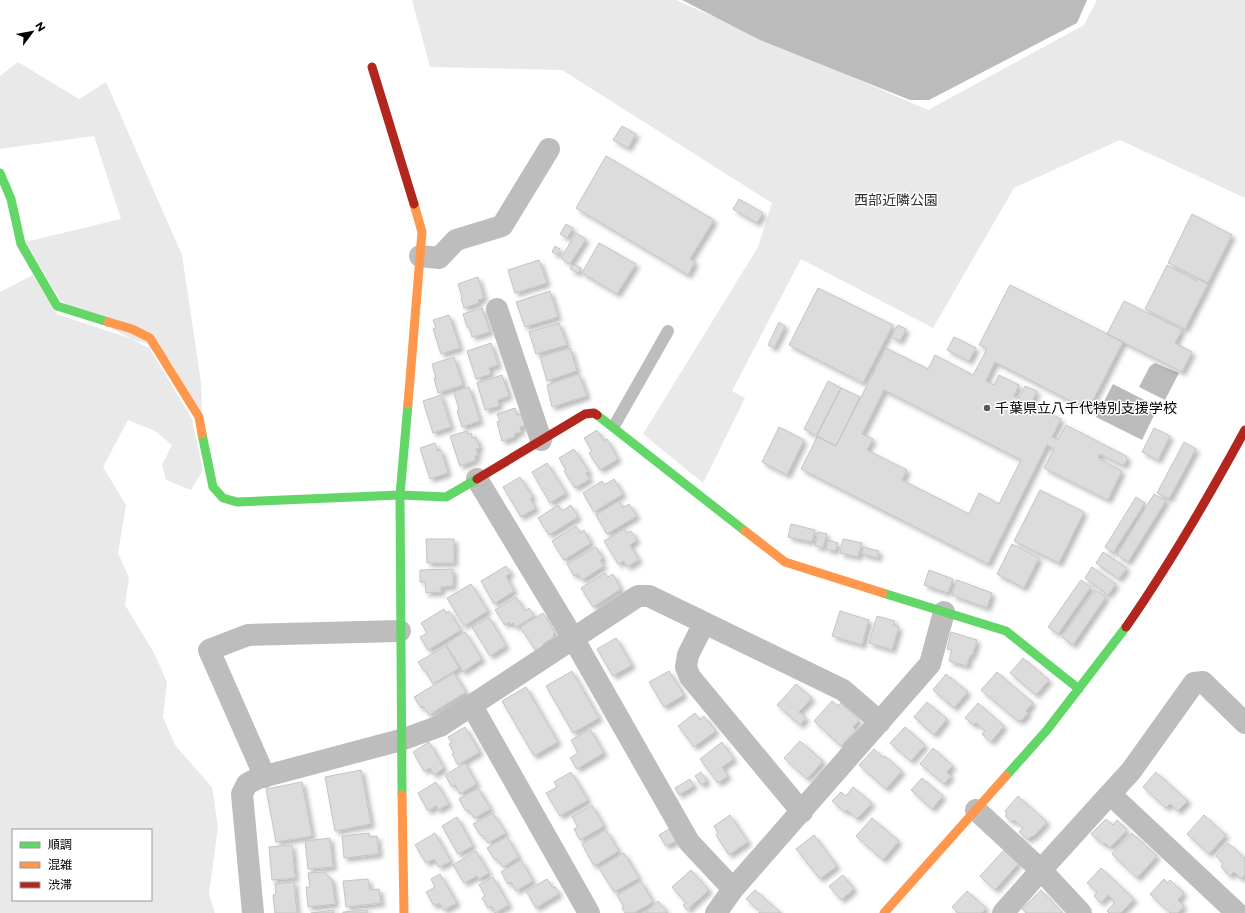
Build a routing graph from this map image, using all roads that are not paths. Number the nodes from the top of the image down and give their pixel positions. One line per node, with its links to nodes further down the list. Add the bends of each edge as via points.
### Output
1 (372, 67): 4 (street, via 422,232)
2 (549, 149): 4 (street, via 502,226 456,240 439,258)
3 (0, 173): 11 (street, via 12,199 21,244 57,306 132,329 150,338 199,417 214,487 223,498 237,502)
4 (420, 256): 11 (street)
5 (497, 309): 9 (street)
6 (668, 331): 7 (lane)
7 (614, 426): 9 (street, via 594,413 585,414); 12 (street, via 785,562)
8 (1245, 430): 16 (street, via 1205,503 1152,590)
9 (541, 440): 10 (street)
10 (477, 479): 11 (street, via 446,496); 15 (street)
11 (400, 495): 14 (street)
12 (944, 612): 16 (street, via 1006,631); 18 (street, via 930,664)
13 (704, 623): 15 (street, via 649,596 638,596); 18 (street, via 843,690); 24 (street, via 688,655 686,667 690,677)
14 (400, 631): 20 (street); 21 (street, via 248,635 209,650)
15 (573, 638): 17 (street); 26 (street, via 689,842)
16 (1079, 689): 23 (street, via 1047,730)
17 (472, 706): 20 (street, via 440,726); 27 (street)
18 (880, 722): 24 (street)
19 (1245, 723): 22 (street, via 1203,682 1194,683 1131,770)
20 (401, 740): 21 (street); 29 (street)
21 (265, 777): 28 (street, via 247,784 242,794)
22 (1110, 794): 25 (street); 34 (street)
23 (976, 810): 25 (street); 31 (street)
24 (802, 812): 26 (street)
25 (1041, 870): 32 (street); 33 (street)
26 (733, 889): 30 (street)
27 (581, 910)
28 (253, 913)
29 (404, 913)
30 (716, 913)
31 (884, 913)
32 (1003, 913)
33 (1081, 913)
34 (1237, 913)

